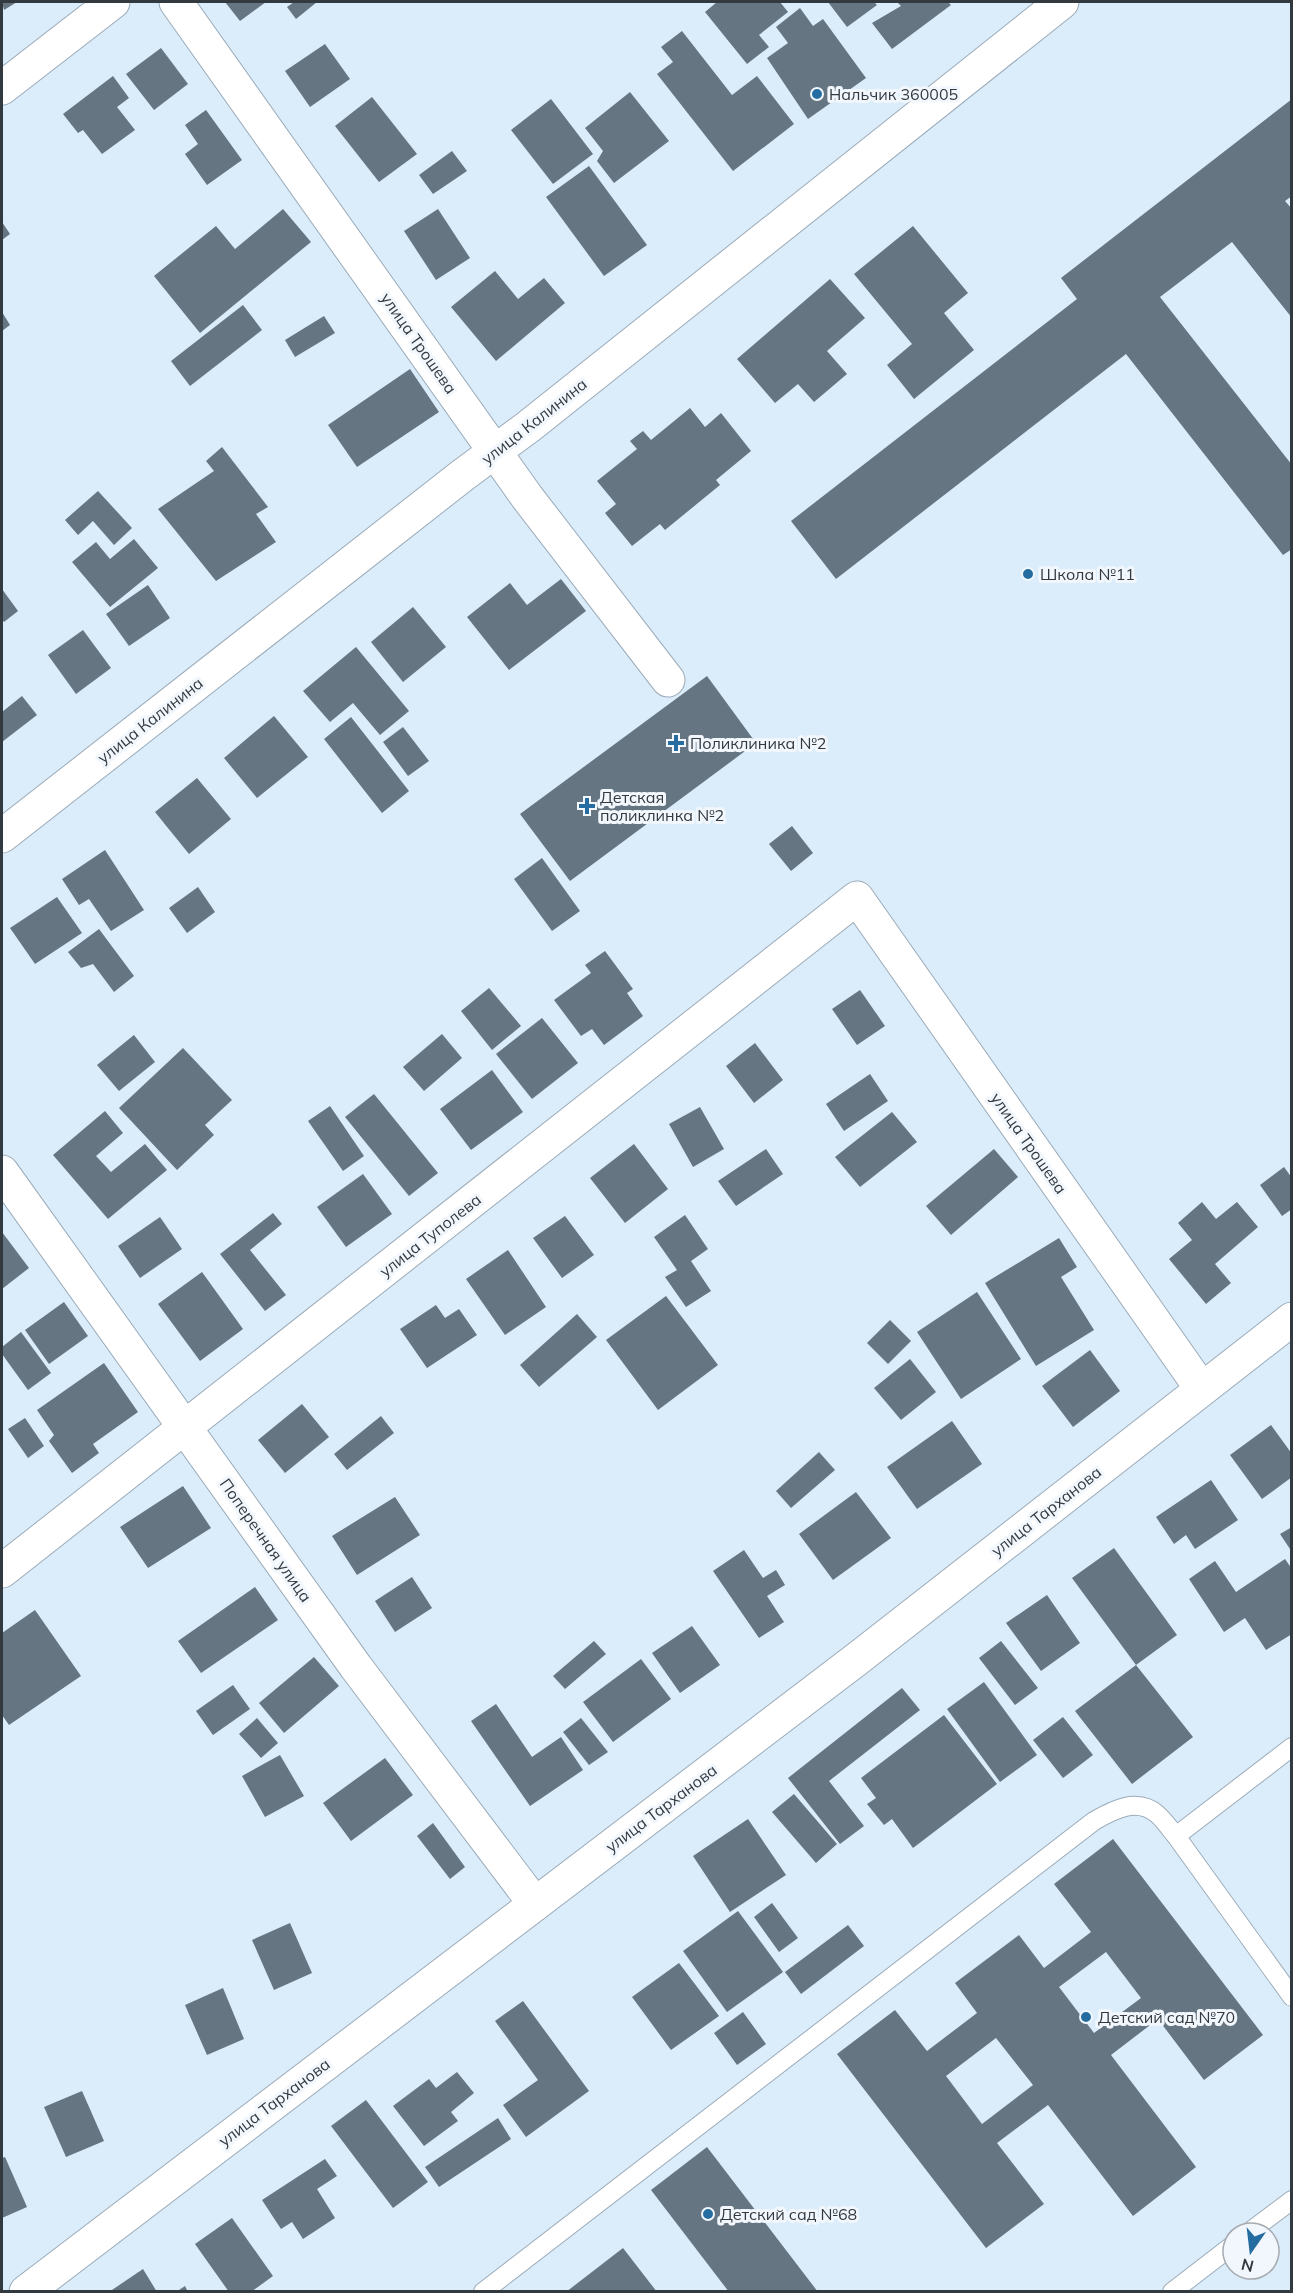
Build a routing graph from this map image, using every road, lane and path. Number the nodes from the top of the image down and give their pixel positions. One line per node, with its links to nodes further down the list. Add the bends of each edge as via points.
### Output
1 (113, 2): 4 (street)
2 (176, 2): 5 (street, улица Трошева)
3 (1062, 2): 5 (street, улица Калинина)
4 (2, 88)
5 (496, 452): 6 (street, улица Трошева); 7 (street, улица Калинина)
6 (668, 680)
7 (2, 836)
8 (857, 898): 11 (street, улица Трошева); 12 (street, улица Туполева)
9 (2, 1172): 12 (street, Поперечная улица)
10 (1292, 1318): 11 (street, улица Тарханова)
11 (1201, 1388): 16 (street, улица Тарханова, via 857,1659)
12 (186, 1427): 13 (street, улица Туполева); 16 (street, Поперечная улица, via 356,1667)
13 (2, 1571)
14 (1292, 1747): 15 (lane)
15 (1176, 1836): 17 (lane); 22 (lane, via 1156,1812 1137,1805 1118,1808 1094,1821)
16 (535, 1904): 21 (street, улица Тарханова)
17 (1292, 1997)
18 (1292, 2200): 19 (lane)
19 (1264, 2221)
20 (1221, 2254): 23 (lane)
21 (26, 2292)
22 (483, 2292)
23 (1172, 2292)

